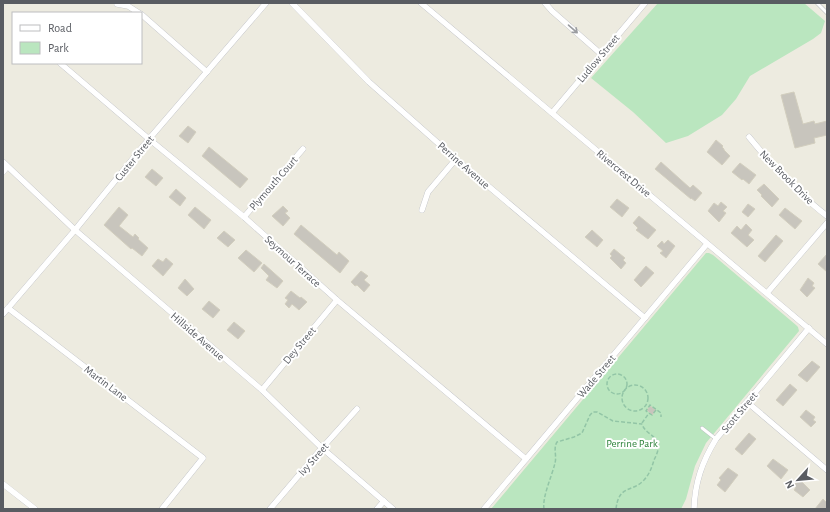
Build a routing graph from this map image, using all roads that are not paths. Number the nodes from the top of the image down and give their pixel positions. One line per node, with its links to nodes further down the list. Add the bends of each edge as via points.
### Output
1 (266, 3): 13 (street, Custer Street)
2 (292, 3): 18 (street, Perrine Avenue, via 369,82)
3 (421, 3): 14 (street, Rivercrest Drive)
4 (545, 3): 11 (street, one-way to 11)
5 (644, 3): 11 (street, Ludlow Street)
6 (817, 3): 9 (lane)
7 (117, 4): 8 (street, via 128,6)
8 (137, 12)
9 (827, 13)
10 (142, 16): 13 (street)
11 (601, 54): 14 (street, Ludlow Street)
12 (61, 64): 16 (street, Seymour Terrace)
13 (207, 72): 16 (street, Custer Street)
14 (552, 113): 26 (street, Rivercrest Drive)
15 (749, 137): 22 (street, New Brook Drive, via 797,190)
16 (149, 139): 23 (street, Seymour Terrace); 25 (street, Custer Street)
17 (303, 149): 23 (street, Plymouth Court)
18 (456, 159): 21 (street, via 428,192); 31 (street, Perrine Avenue)
19 (5, 165): 20 (street); 25 (street, Hillside Avenue)
20 (3, 172)
21 (422, 210)
22 (827, 216)
23 (244, 217): 28 (street, Seymour Terrace)
24 (827, 223): 27 (street)
25 (75, 230): 29 (street, Custer Street); 34 (street, Hillside Avenue)
26 (707, 244): 27 (street, Rivercrest Drive); 31 (street, Wade Street)
27 (767, 293): 32 (street, Rivercrest Drive)
28 (337, 300): 34 (street, Dey Street); 40 (street, Seymour Terrace)
29 (8, 308): 30 (street, Custer Street); 45 (street, Martin Lane, via 203,458)
30 (3, 314)
31 (645, 318): 40 (street, Wade Street)
32 (809, 328): 33 (street, Rivercrest Drive); 35 (street, Scott Street)
33 (827, 344)
34 (262, 390): 39 (street, Hillside Avenue)
35 (747, 402): 38 (street, Scott Street); 41 (street)
36 (357, 409): 39 (street, Ivy Street)
37 (702, 428): 38 (lane)
38 (716, 439): 50 (street, Scott Street, via 705,457 695,492)
39 (322, 448): 43 (street, Hillside Avenue); 46 (street, Ivy Street)
40 (526, 459): 49 (street, Wade Street)
41 (827, 470)
42 (3, 484): 44 (street)
43 (384, 501): 47 (street); 48 (street, Hillside Avenue)
44 (35, 509)
45 (162, 509)
46 (270, 509)
47 (377, 509)
48 (393, 509)
49 (484, 509)
50 (694, 509)

